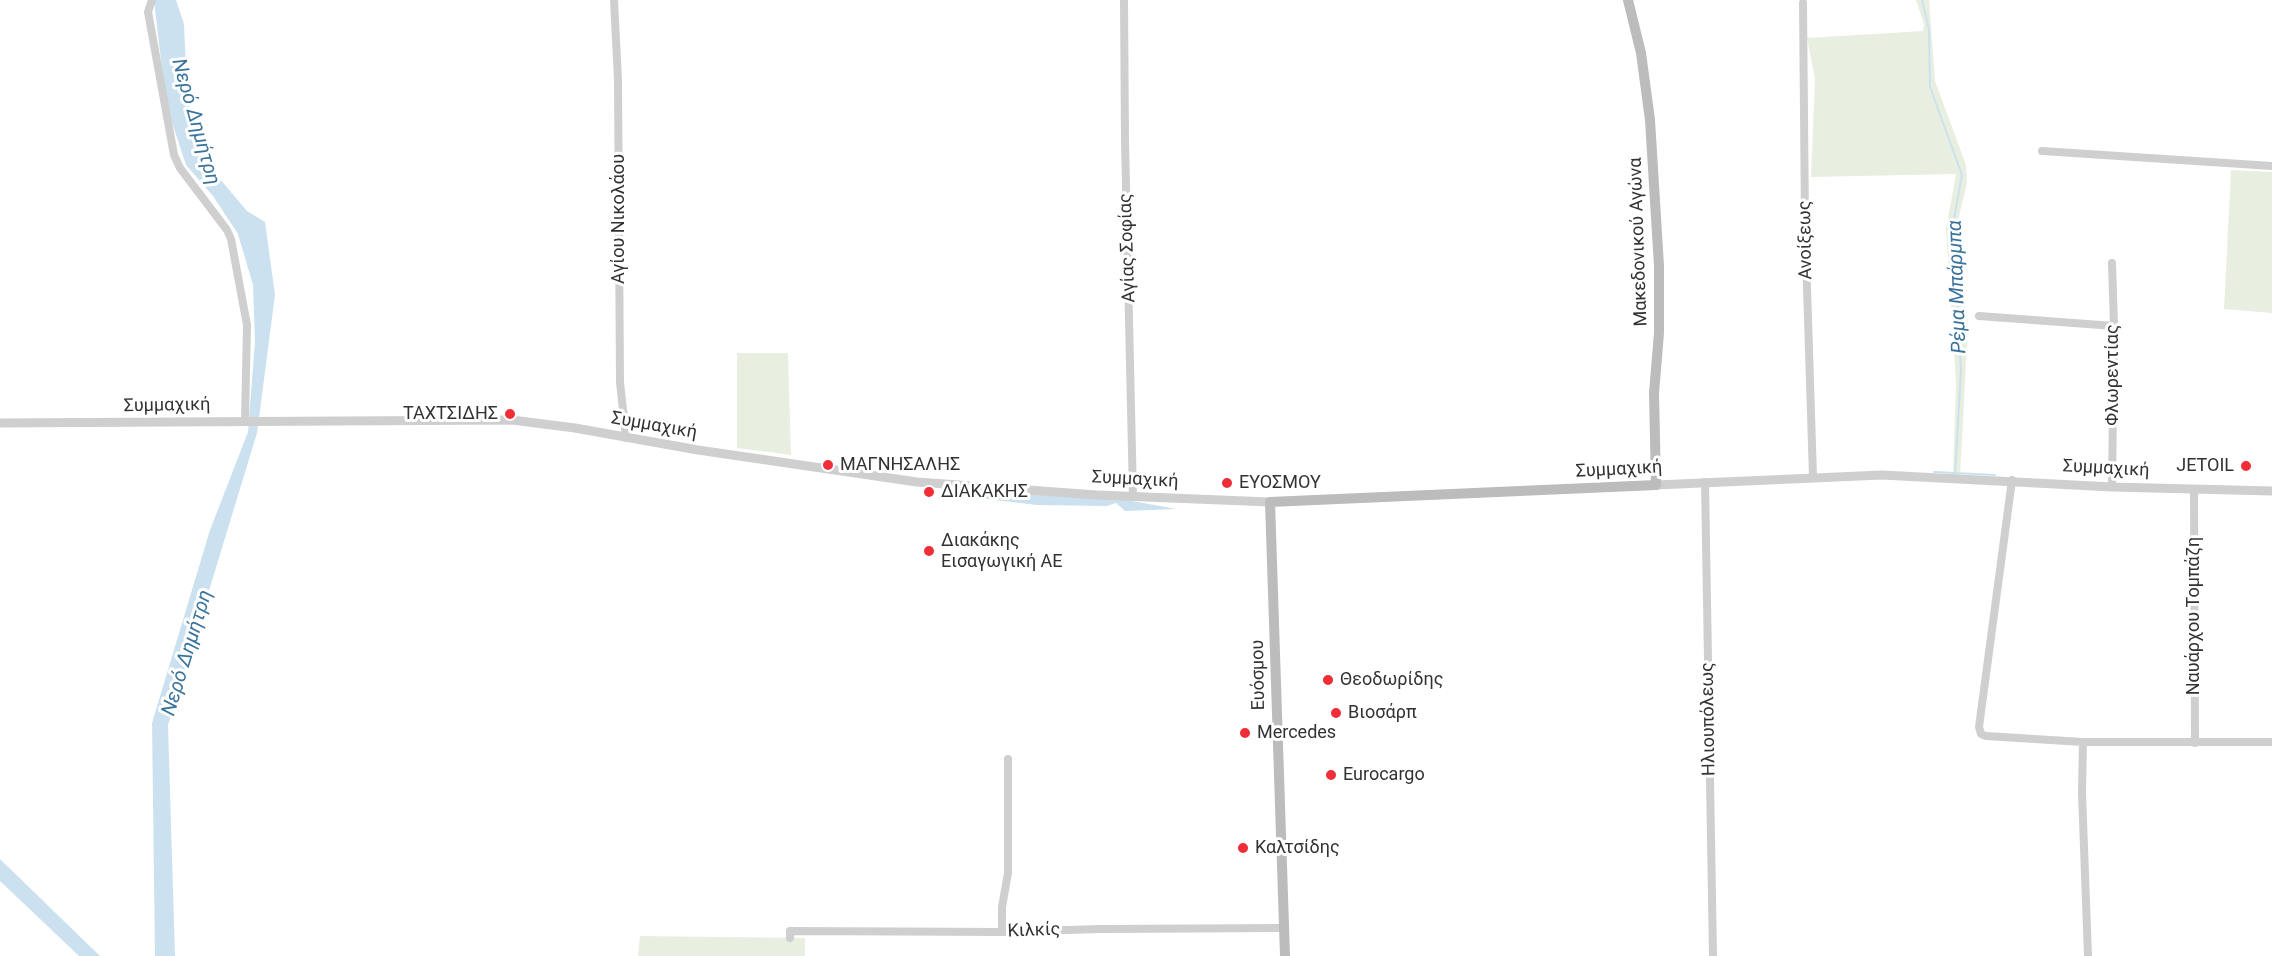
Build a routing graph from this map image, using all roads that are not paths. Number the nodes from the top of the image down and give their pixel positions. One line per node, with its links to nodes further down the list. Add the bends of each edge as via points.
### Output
1 (152, 0): 11 (street, via 148,12 174,155 231,239 247,325)
2 (614, 0): 13 (street, Αγίου Νικολάου, via 620,382)
3 (1124, 0): 21 (street, Αγίας Σοφίας)
4 (1628, 0): 17 (main road, Μακεδονικού Αγώνα, via 1641,53 1650,120 1659,266 1654,393)
5 (1803, 3): 14 (street, Ανοίξεως)
6 (2042, 151): 7 (street)
7 (2272, 166)
8 (2112, 263): 10 (street, Φλωρεντίας)
9 (1979, 316): 10 (street)
10 (2114, 326): 18 (street, Φλωρεντίας)
11 (245, 421): 12 (street, Συμμαχική); 13 (street, Συμμαχική, via 512,420)
12 (0, 423)
13 (626, 438): 21 (street, Συμμαχική, via 918,482)
14 (1813, 477): 15 (street, Συμμαχική, via 1882,474); 16 (street, Συμμαχική)
15 (2012, 480): 18 (street, Συμμαχική); 23 (street, via 1979,727 1986,736)
16 (1705, 482): 17 (street, Συμμαχική); 31 (street, Ηλιουπόλεως)
17 (1656, 485): 22 (main road, Συμμαχική)
18 (2112, 487): 19 (street, Συμμαχική)
19 (2194, 489): 20 (street, Συμμαχική); 25 (street, Ναυάρχου Τομπάζη)
20 (2272, 491)
21 (1133, 497): 22 (street, Συμμαχική)
22 (1270, 502): 27 (main road, Ευόσμου)
23 (2083, 742): 25 (street); 32 (street)
24 (2272, 742): 25 (street)
25 (2195, 743)
26 (1008, 759): 28 (street, via 1008,873)
27 (1284, 928): 28 (street, Κιλκίς); 30 (main road, Ευόσμου)
28 (1002, 932): 29 (street, Κιλκίς, via 790,931)
29 (790, 938)
30 (1285, 956)
31 (1713, 956)
32 (2088, 956)

